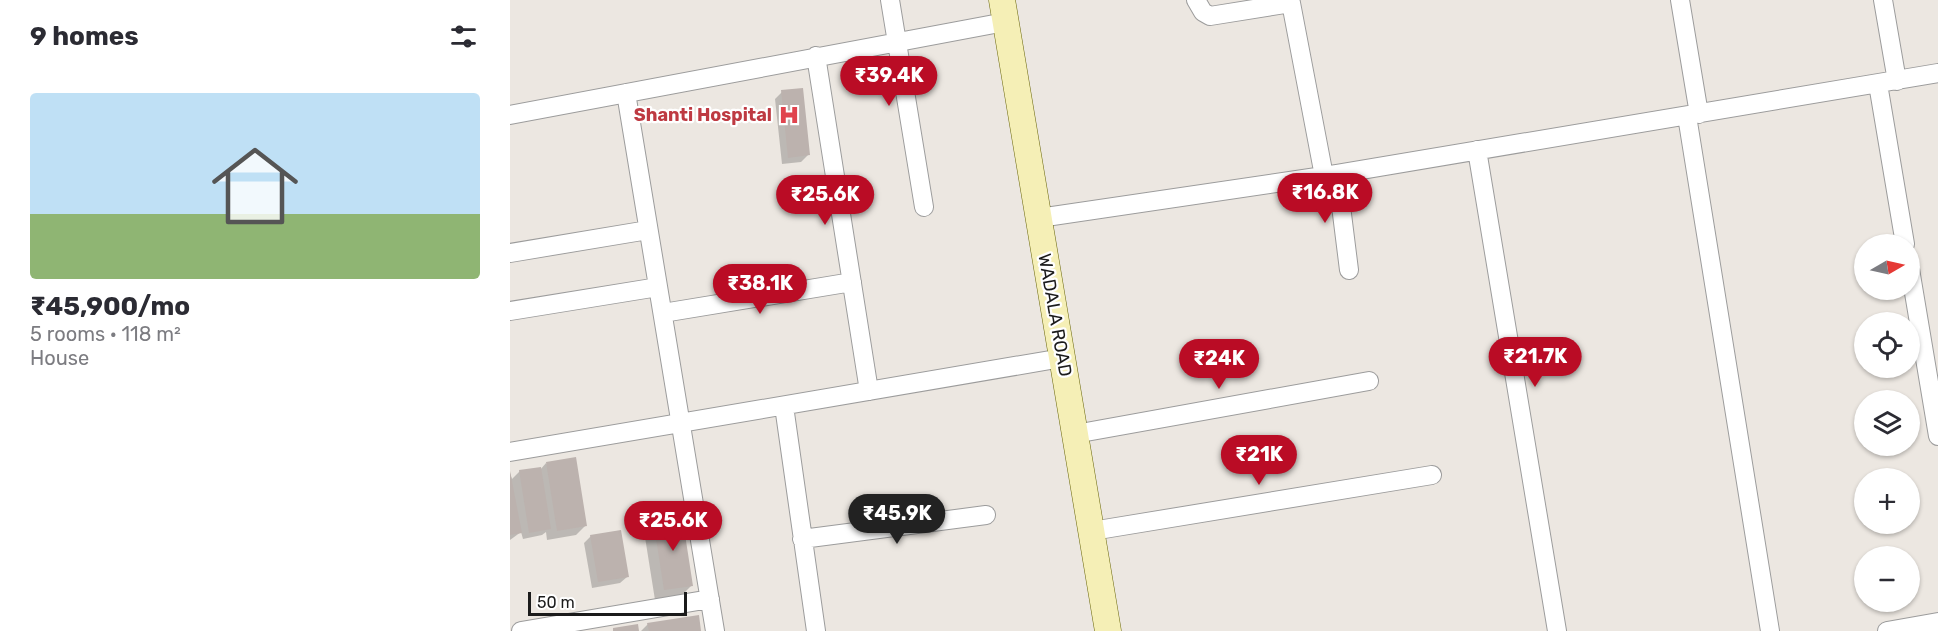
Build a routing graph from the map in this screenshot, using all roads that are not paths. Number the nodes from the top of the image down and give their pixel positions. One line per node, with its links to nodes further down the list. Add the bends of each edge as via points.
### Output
1 (890, 0): 7 (street)
2 (1196, 0): 5 (street, via 1210,16)
3 (1680, 0): 14 (street)
4 (1883, 0): 10 (street)
5 (1300, 2): 16 (street)
6 (1003, 11): 7 (street); 18 (street, WADALA ROAD)
7 (897, 42): 8 (street); 17 (street)
8 (816, 56): 12 (street); 23 (street)
9 (1938, 73): 10 (street)
10 (1897, 81): 11 (street)
11 (1878, 84): 14 (street); 20 (street)
12 (626, 93): 13 (street); 19 (street)
13 (510, 115)
14 (1693, 115): 15 (street); 47 (street)
15 (1477, 150): 16 (street); 46 (street)
16 (1330, 175): 18 (street); 22 (street)
17 (924, 207)
18 (1039, 218): 28 (street, WADALA ROAD)
19 (648, 230): 21 (street); 24 (street)
20 (1903, 234)
21 (510, 253)
22 (1349, 270)
23 (852, 282): 27 (street); 30 (street)
24 (658, 287): 26 (street); 27 (street)
25 (1915, 300): 34 (street)
26 (510, 310)
27 (663, 313): 32 (street)
28 (1062, 358): 30 (street); 33 (street, WADALA ROAD)
29 (1369, 381): 33 (street)
30 (869, 391): 31 (street)
31 (783, 406): 32 (street); 39 (street)
32 (682, 423): 35 (street); 40 (street)
33 (1075, 434): 38 (street, WADALA ROAD)
34 (1938, 436)
35 (510, 452)
36 (1432, 475): 38 (street)
37 (986, 515): 39 (street)
38 (1092, 531): 45 (street, WADALA ROAD)
39 (802, 539): 44 (street)
40 (710, 599): 42 (street); 43 (street)
41 (1938, 622): 48 (street)
42 (521, 631)
43 (715, 631)
44 (816, 631)
45 (1108, 631)
46 (1557, 631)
47 (1770, 631)
48 (1887, 631)

